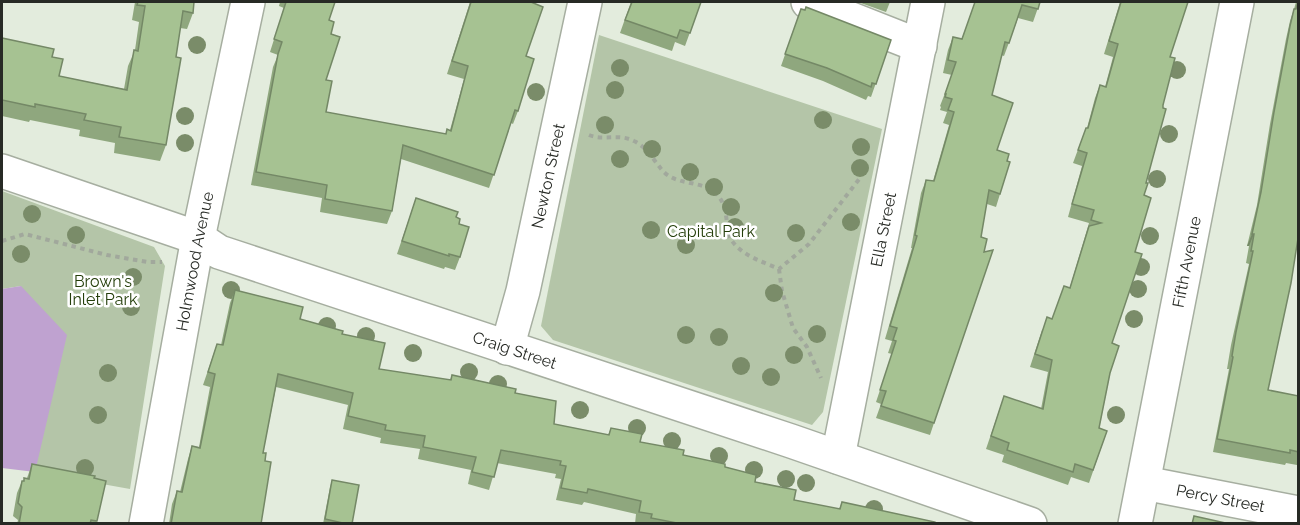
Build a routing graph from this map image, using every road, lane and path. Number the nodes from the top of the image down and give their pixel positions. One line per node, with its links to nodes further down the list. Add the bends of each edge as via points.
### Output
1 (248, 2): 10 (street, Holmwood Avenue)
2 (585, 2): 7 (street, Newton Street)
3 (808, 2): 6 (street)
4 (928, 2): 6 (street, Ella Street)
5 (1237, 2): 17 (street, Fifth Avenue)
6 (920, 46): 8 (street, Ella Street)
7 (559, 126): 13 (path, via 595,137 619,135 634,141 650,152 668,176 714,192 726,211 730,240 744,252); 14 (street, Newton Street)
8 (896, 164): 13 (path, via 876,162 809,244); 16 (street, Ella Street)
9 (2, 171): 10 (street, Craig Street)
10 (198, 237): 14 (street, Craig Street, via 219,252); 19 (street, Holmwood Avenue)
11 (2, 241): 12 (path, via 25,234 107,255)
12 (169, 262)
13 (779, 269): 15 (path, via 793,328)
14 (507, 348): 16 (street, Craig Street)
15 (825, 383)
16 (838, 457): 20 (street, Craig Street)
17 (1144, 483): 18 (street, Percy Street); 21 (street, Fifth Avenue)
18 (1299, 513)
19 (146, 524)
20 (1030, 524)
21 (1136, 524)

